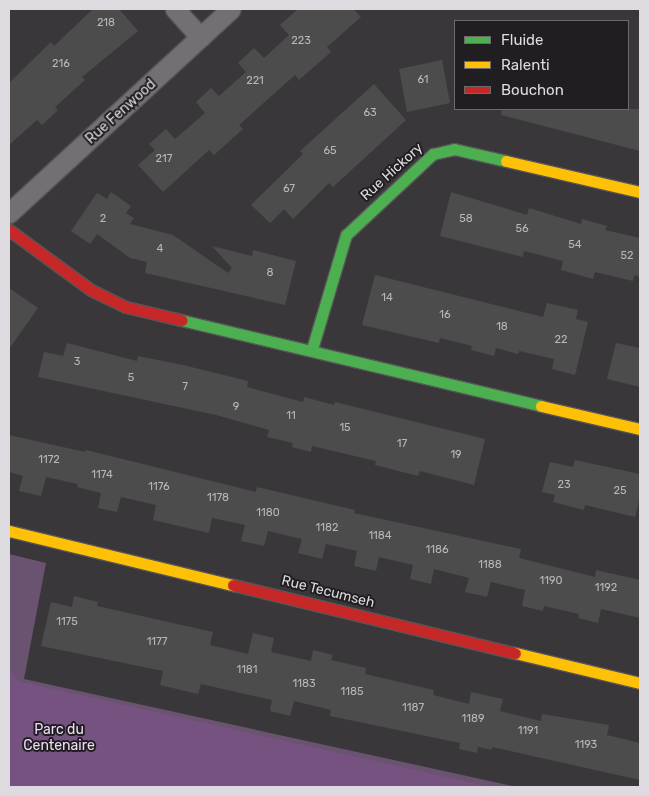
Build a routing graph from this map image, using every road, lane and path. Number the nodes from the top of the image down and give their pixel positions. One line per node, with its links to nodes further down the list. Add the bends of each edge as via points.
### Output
1 (175, 9): 3 (street)
2 (231, 9): 3 (street, Rue Fenwood)
3 (200, 37): 5 (street, Rue Fenwood)
4 (640, 192): 7 (street, Rue Hickory, via 454,149 433,154 346,235)
5 (9, 213)
6 (9, 230): 7 (street, via 91,290 126,307)
7 (312, 349): 8 (street)
8 (640, 429)
9 (9, 531): 10 (street, Rue Tecumseh)
10 (640, 683)

